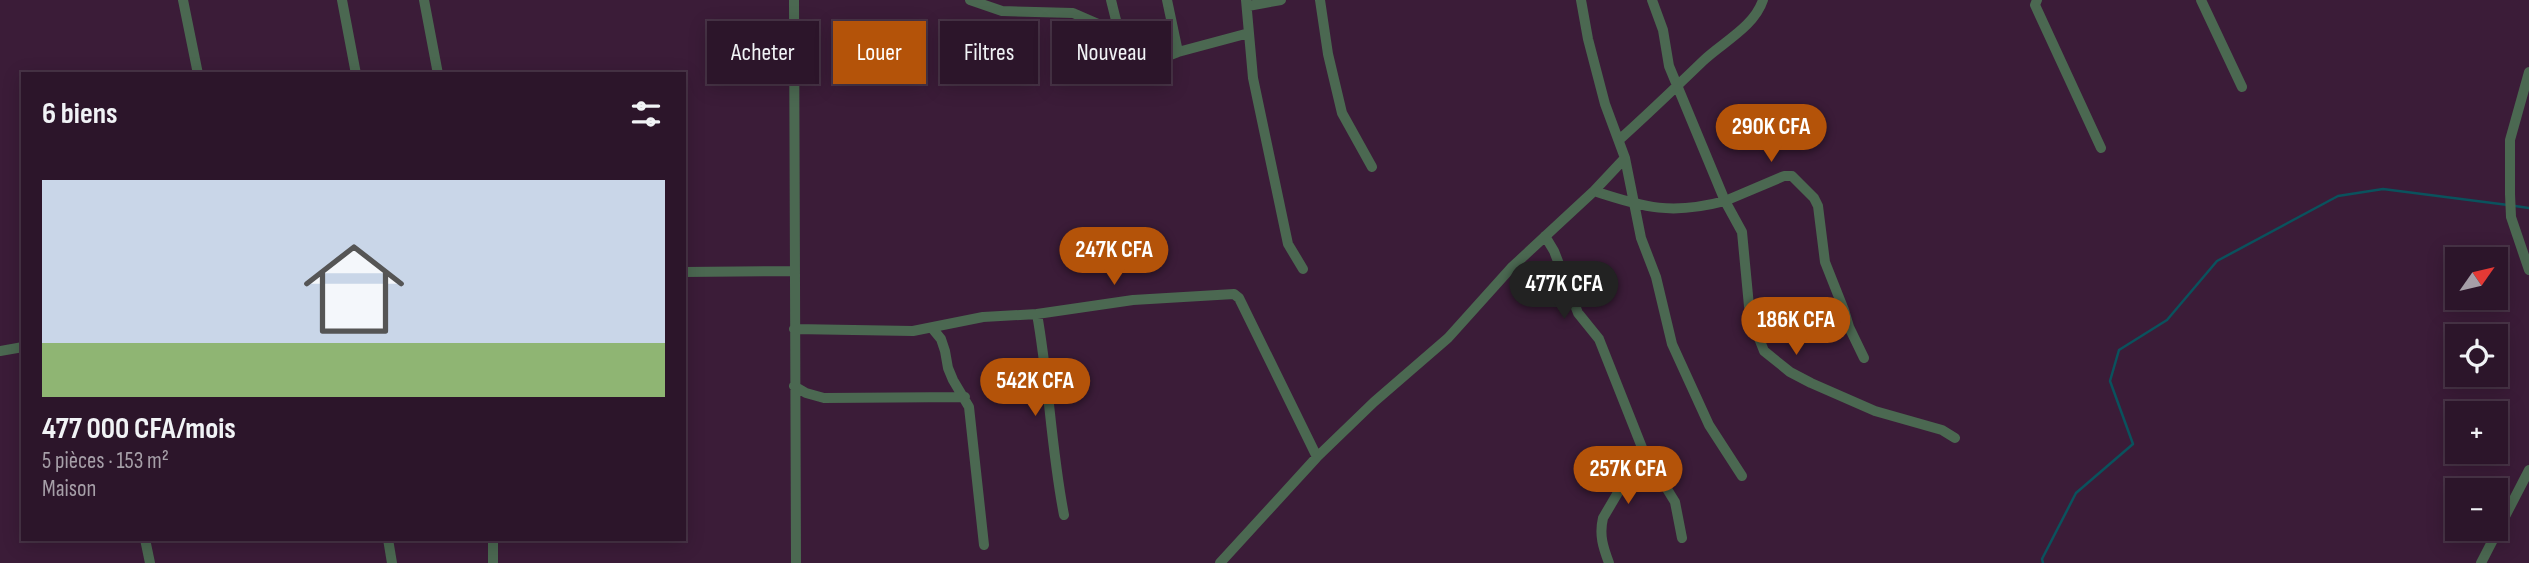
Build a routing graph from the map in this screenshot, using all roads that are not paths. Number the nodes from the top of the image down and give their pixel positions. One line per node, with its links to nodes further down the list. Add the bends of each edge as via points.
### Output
1 (183, 0): 21 (street)
2 (342, 0): 22 (street)
3 (424, 0): 23 (street)
4 (794, 0): 37 (street)
5 (970, 0): 16 (street, via 1002,11 1073,13)
6 (1111, 0): 17 (street)
7 (1167, 0): 19 (street)
8 (1281, 0): 15 (street)
9 (1320, 0): 30 (street, via 1342,113)
10 (1581, 0): 27 (street, via 1605,104)
11 (1652, 0): 25 (street)
12 (1763, 0): 25 (street, via 1754,19)
13 (2037, 0): 28 (street, via 2035,5)
14 (2201, 0): 26 (street)
15 (1247, 3): 18 (street)
16 (1091, 21)
17 (1116, 21)
18 (1249, 33): 19 (street); 35 (street, via 1253,78 1288,244)
19 (1178, 52): 20 (street)
20 (1171, 55)
21 (198, 72)
22 (356, 72)
23 (438, 72)
24 (2529, 72): 36 (street, via 2510,140 2511,217)
25 (1678, 87): 27 (street); 32 (street)
26 (2242, 88)
27 (1619, 139): 29 (street)
28 (2101, 148)
29 (1625, 158): 31 (street); 33 (street)
30 (1372, 167)
31 (1594, 191): 33 (street); 34 (street)
32 (1725, 201): 33 (street, via 1689,210); 44 (street, via 1784,176 1793,176 1814,198 1825,262); 47 (street, via 1742,232 1749,306 1764,351 1811,383)
33 (1634, 205): 51 (street, via 1672,344 1709,425)
34 (1545, 236): 48 (street, via 1578,313 1599,339); 49 (street, via 1448,338)
35 (1303, 270)
36 (2529, 270)
37 (795, 271): 38 (street); 41 (street)
38 (686, 272)
39 (1037, 314): 40 (street, via 983,317); 49 (street, via 1133,300 1234,294); 52 (street)
40 (932, 328): 41 (street); 46 (street, via 941,339 948,368)
41 (794, 330): 45 (street)
42 (21, 347): 43 (street)
43 (0, 351)
44 (1864, 358)
45 (794, 386): 46 (street, via 824,398); 61 (street)
46 (964, 397): 57 (street, via 973,422)
47 (1955, 438)
48 (1643, 450): 53 (street, via 1675,502); 63 (street, via 1603,518 1601,544)
49 (1317, 457): 62 (street)
50 (2529, 470): 64 (street)
51 (1742, 475)
52 (1064, 515)
53 (1682, 538)
54 (145, 541): 58 (street)
55 (388, 541): 59 (street)
56 (494, 541): 60 (street)
57 (984, 545)
58 (150, 563)
59 (392, 563)
60 (492, 563)
61 (796, 563)
62 (1220, 563)
63 (1609, 563)
64 (2481, 563)

